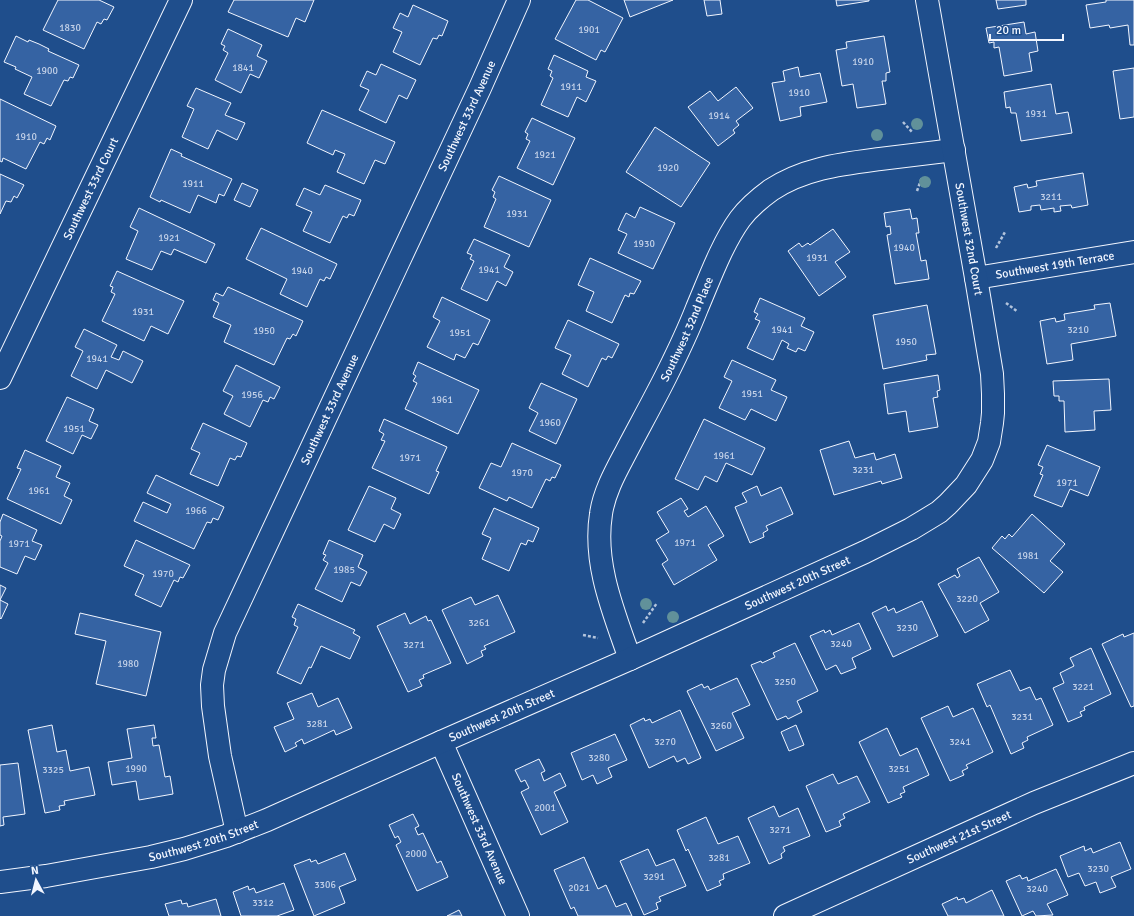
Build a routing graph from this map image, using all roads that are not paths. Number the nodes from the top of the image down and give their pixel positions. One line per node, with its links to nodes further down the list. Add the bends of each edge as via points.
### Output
1 (181, 0): 7 (street, Southwest 33rd Court)
2 (519, 0): 12 (street, Southwest 33rd Avenue, via 225,633 214,670 213,706 220,756)
3 (927, 0): 4 (street, Southwest 32nd Court)
4 (954, 150): 6 (street, Southwest 32nd Court); 9 (street, Southwest 32nd Place, via 809,171 773,189 740,219 724,248 665,378 612,480 600,514 603,573)
5 (1134, 252): 6 (street, Southwest 19th Terrace)
6 (976, 278): 8 (street, Southwest 32nd Court, via 992,374 994,402 989,442)
7 (0, 378)
8 (972, 476): 9 (street, Southwest 20th Street, via 948,504 894,538)
9 (630, 659): 10 (street, Southwest 20th Street)
10 (441, 742): 12 (street, Southwest 20th Street); 14 (street, Southwest 33rd Avenue)
11 (1134, 763): 15 (street, Southwest 21st Street, via 1034,802)
12 (237, 832): 13 (street, Southwest 20th Street, via 151,857)
13 (0, 882)
14 (518, 916)
15 (785, 916)

